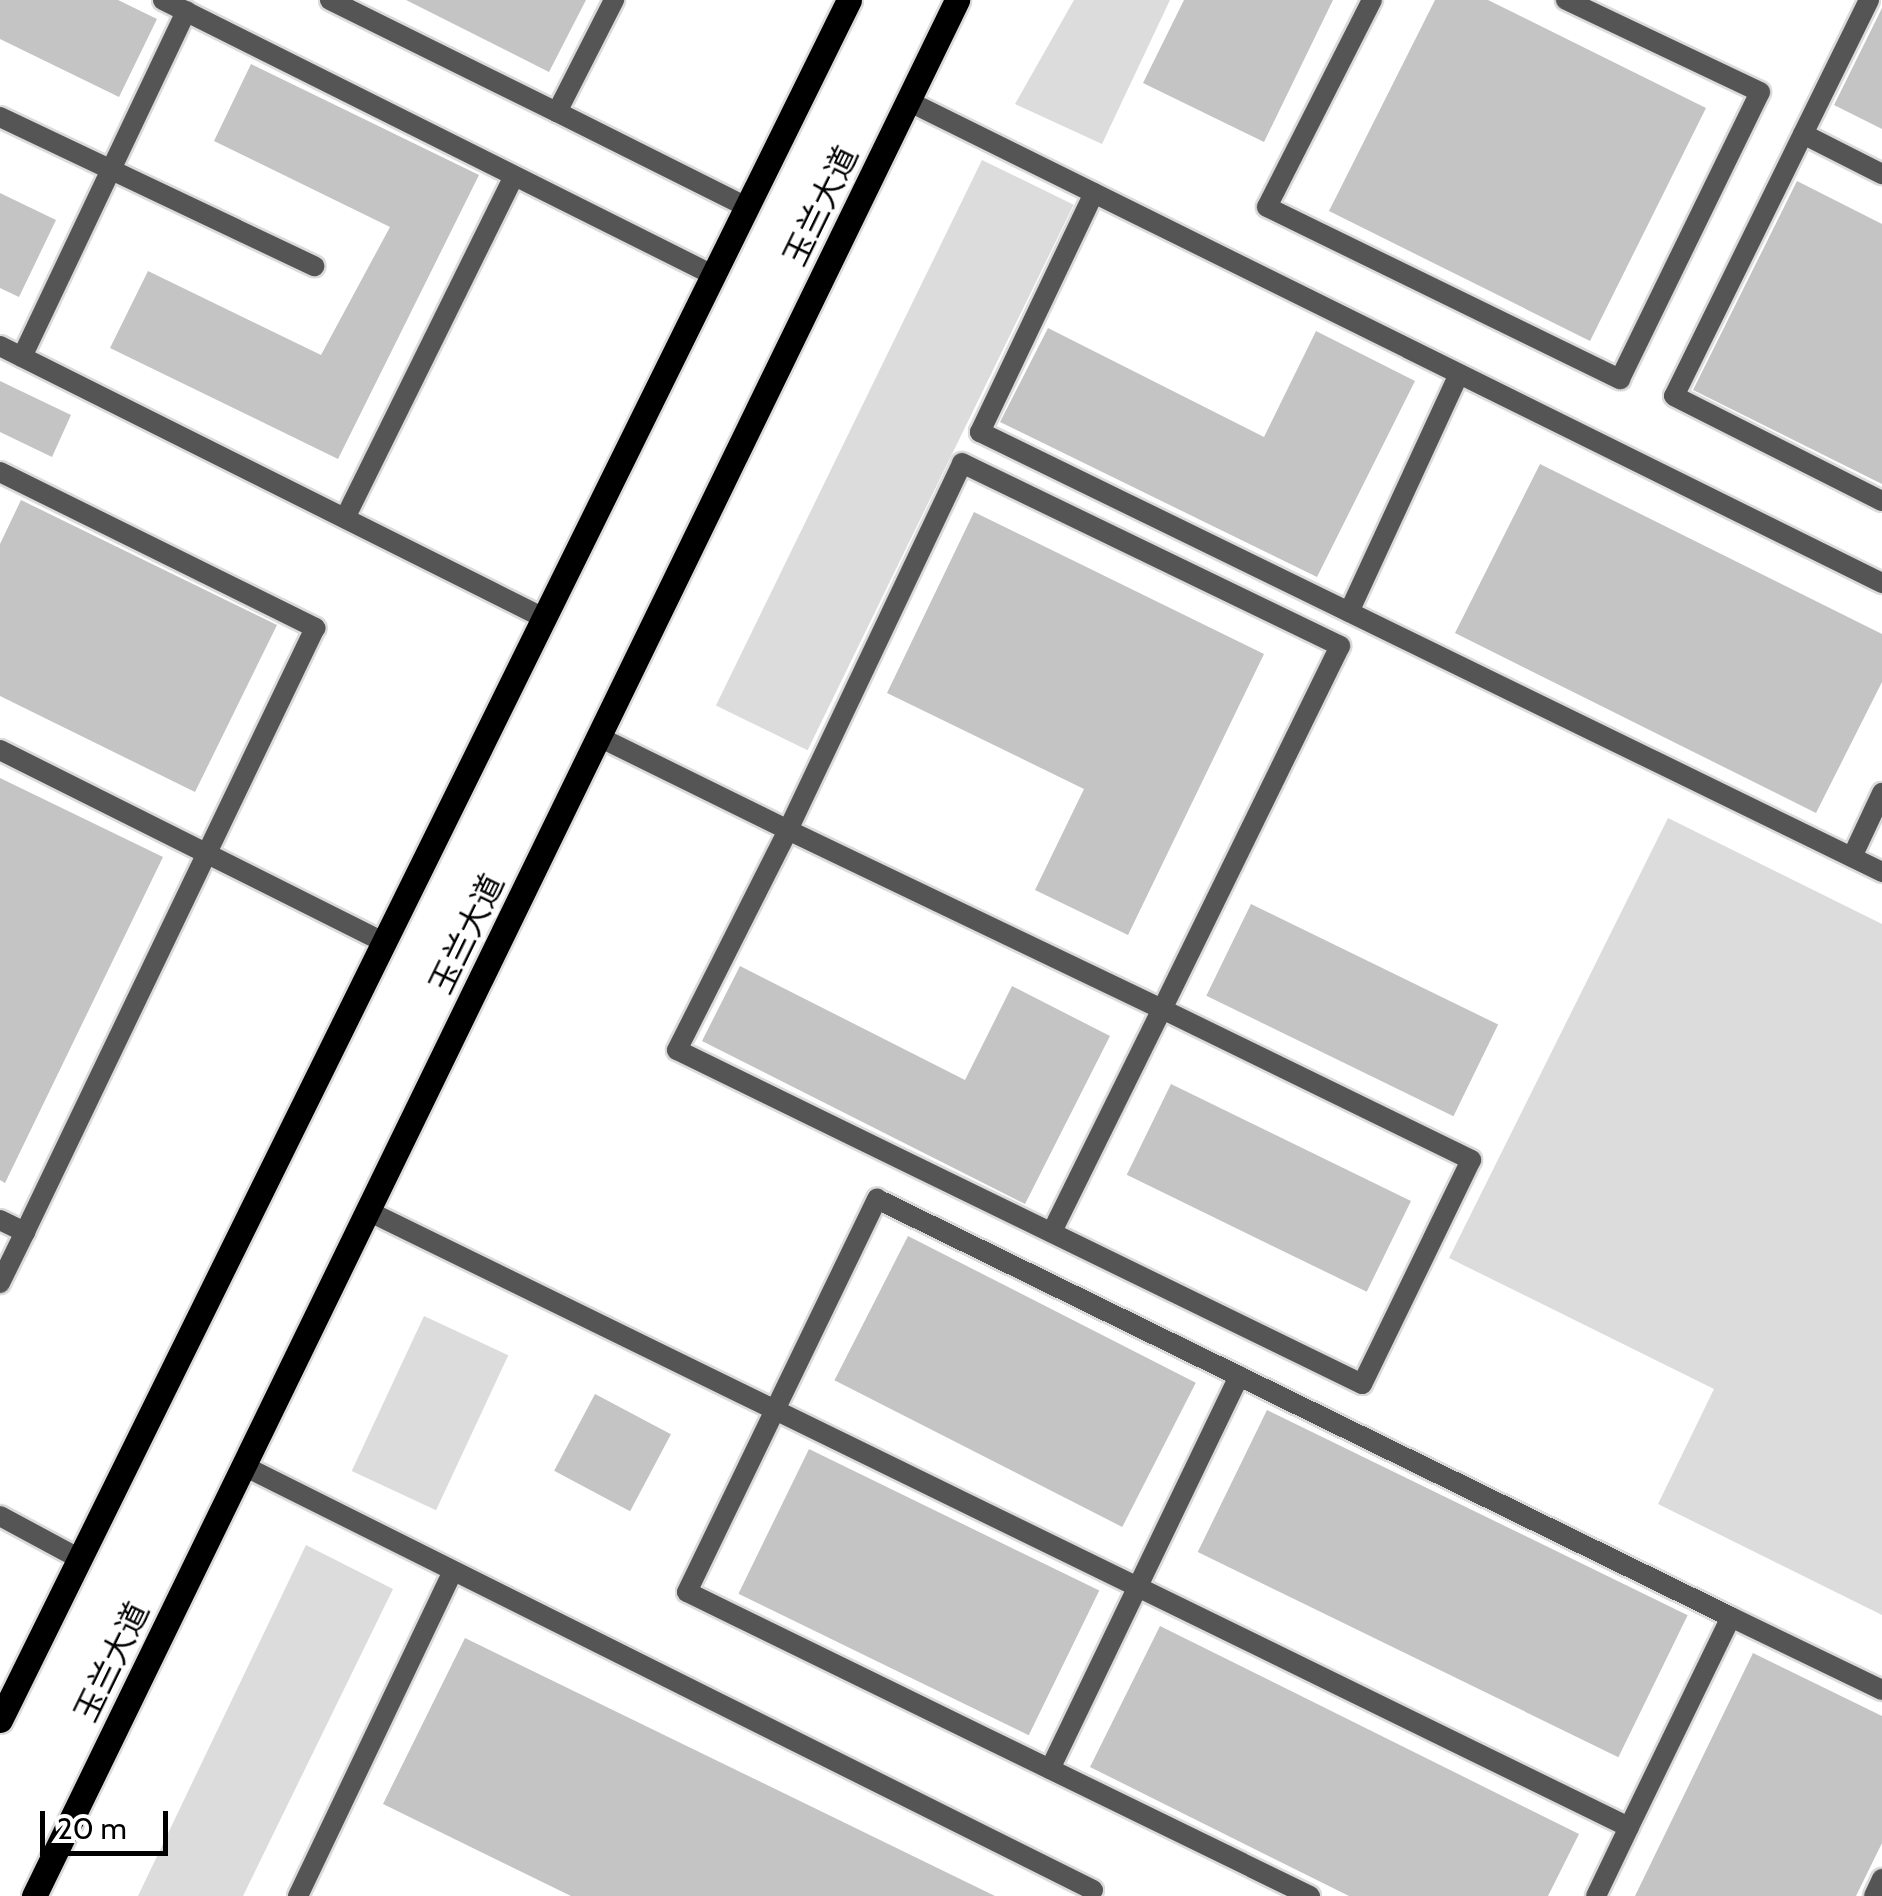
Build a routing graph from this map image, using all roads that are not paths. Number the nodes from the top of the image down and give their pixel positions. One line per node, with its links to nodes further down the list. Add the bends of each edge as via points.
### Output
1 (163, 0): 9 (lane)
2 (330, 0): 11 (lane)
3 (614, 0): 11 (lane)
4 (849, 0): 18 (main road, 玉兰大道)
5 (957, 0): 10 (main road, 玉兰大道)
6 (1372, 0): 7 (lane, via 1267,207 1620,379 1760,92)
7 (1566, 0)
8 (1869, 0): 13 (lane)
9 (186, 11): 14 (lane); 16 (lane)
10 (908, 102): 17 (lane); 30 (main road, 玉兰大道)
11 (556, 112): 18 (lane)
12 (0, 118): 14 (lane)
13 (1803, 134): 15 (lane); 25 (lane, via 1674,396)
14 (110, 170): 19 (lane); 22 (lane)
15 (1882, 174)
16 (514, 176): 20 (lane); 26 (lane)
17 (1094, 193): 23 (lane); 28 (lane, via 980,432)
18 (747, 207): 20 (main road, 玉兰大道)
19 (314, 266)
20 (713, 275): 29 (main road, 玉兰大道)
21 (0, 346): 22 (lane)
22 (22, 357): 26 (lane)
23 (1459, 374): 27 (lane); 28 (lane)
24 (0, 472): 34 (lane, via 315,628)
25 (1882, 501)
26 (345, 518): 29 (lane)
27 (1882, 583)
28 (1349, 612): 35 (lane)
29 (544, 618): 37 (main road, 玉兰大道)
30 (599, 737): 33 (lane); 39 (main road, 玉兰大道)
31 (0, 750): 34 (lane)
32 (1882, 794): 35 (lane)
33 (788, 830): 38 (lane); 38 (lane, via 962,463 1340,646); 42 (lane, via 677,1050)
34 (210, 855): 37 (lane); 41 (lane)
35 (1852, 857): 36 (lane)
36 (1882, 872)
37 (384, 942): 48 (main road, 玉兰大道)
38 (1162, 1009): 42 (lane); 42 (lane, via 1470,1160 1362,1384)
39 (368, 1211): 45 (lane); 46 (main road, 玉兰大道)
40 (0, 1220): 41 (lane)
41 (25, 1232): 43 (lane)
42 (1052, 1232)
43 (0, 1283)
44 (1238, 1376): 45 (lane, via 877,1199); 50 (lane); 51 (lane)
45 (777, 1409): 50 (lane); 54 (lane, via 687,1592)
46 (244, 1466): 49 (lane); 58 (main road, 玉兰大道)
47 (0, 1516): 48 (lane)
48 (80, 1558): 53 (main road, 玉兰大道)
49 (453, 1571): 57 (lane); 59 (lane)
50 (1138, 1586): 54 (lane); 55 (lane)
51 (1731, 1617): 52 (lane); 55 (lane)
52 (1882, 1690)
53 (0, 1720)
54 (1050, 1769): 60 (lane)
55 (1629, 1827): 61 (lane)
56 (1882, 1879): 62 (lane)
57 (1096, 1894)
58 (34, 1896)
59 (298, 1896)
60 (1310, 1896)
61 (1596, 1896)
62 (1874, 1896)

